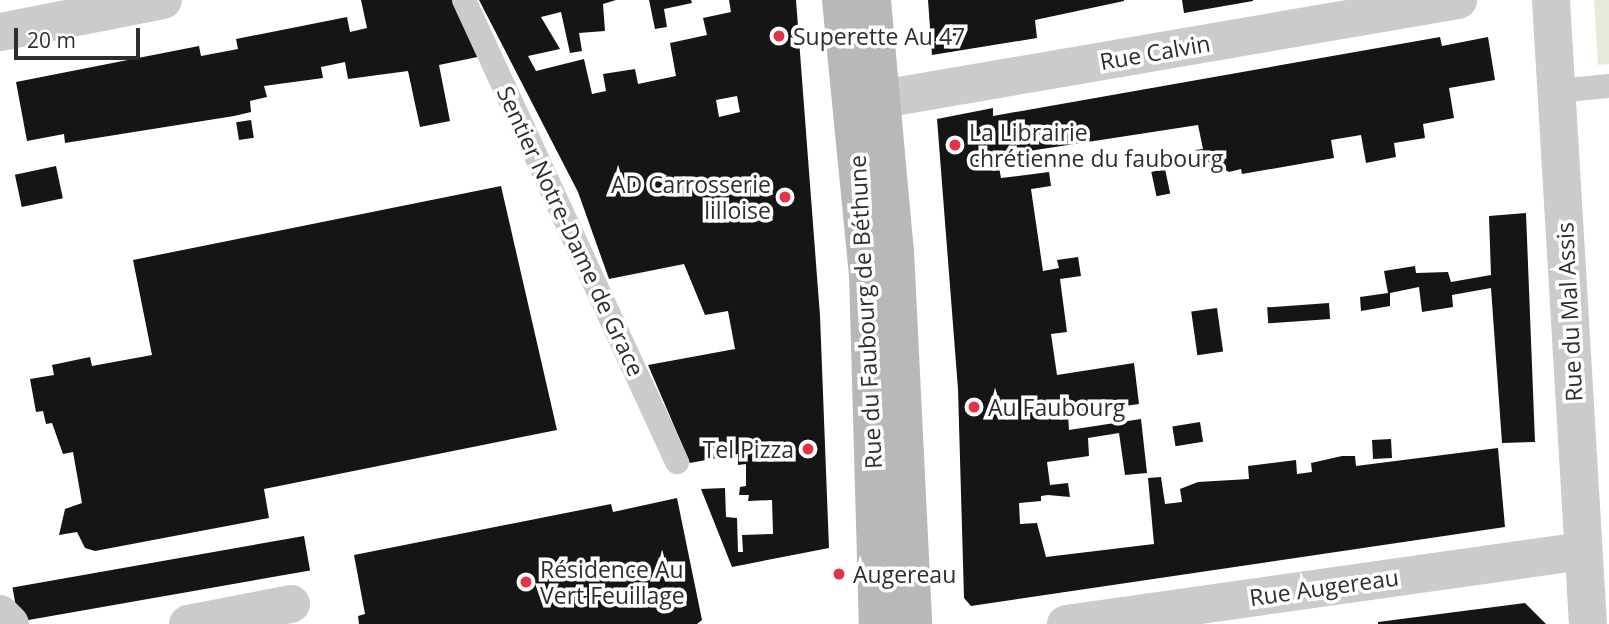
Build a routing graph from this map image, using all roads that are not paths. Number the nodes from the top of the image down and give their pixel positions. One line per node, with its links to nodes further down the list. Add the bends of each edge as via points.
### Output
1 (163, 0): 7 (street)
2 (464, 0): 11 (lane, Sentier Notre-Dame de Grace)
3 (841, 0): 10 (main road, Rue du Faubourg de Béthune)
4 (872, 0): 10 (main road, Rue du Faubourg de Béthune)
5 (1458, 0): 10 (street, Rue Calvin)
6 (1551, 0): 9 (street, Rue du Mal Assis)
7 (0, 32)
8 (1609, 86): 9 (lane)
9 (1557, 91): 12 (street, Rue du Mal Assis)
10 (868, 101): 17 (main road, Rue du Faubourg de Béthune, via 868,287); 18 (main road, Rue du Faubourg de Béthune)
11 (677, 462)
12 (1583, 551): 19 (street, Rue Augereau); 20 (street, Rue du Mal Assis)
13 (291, 604): 16 (street)
14 (0, 614): 15 (street)
15 (10, 624)
16 (188, 624)
17 (878, 624)
18 (913, 624)
19 (1066, 624)
20 (1588, 624)

